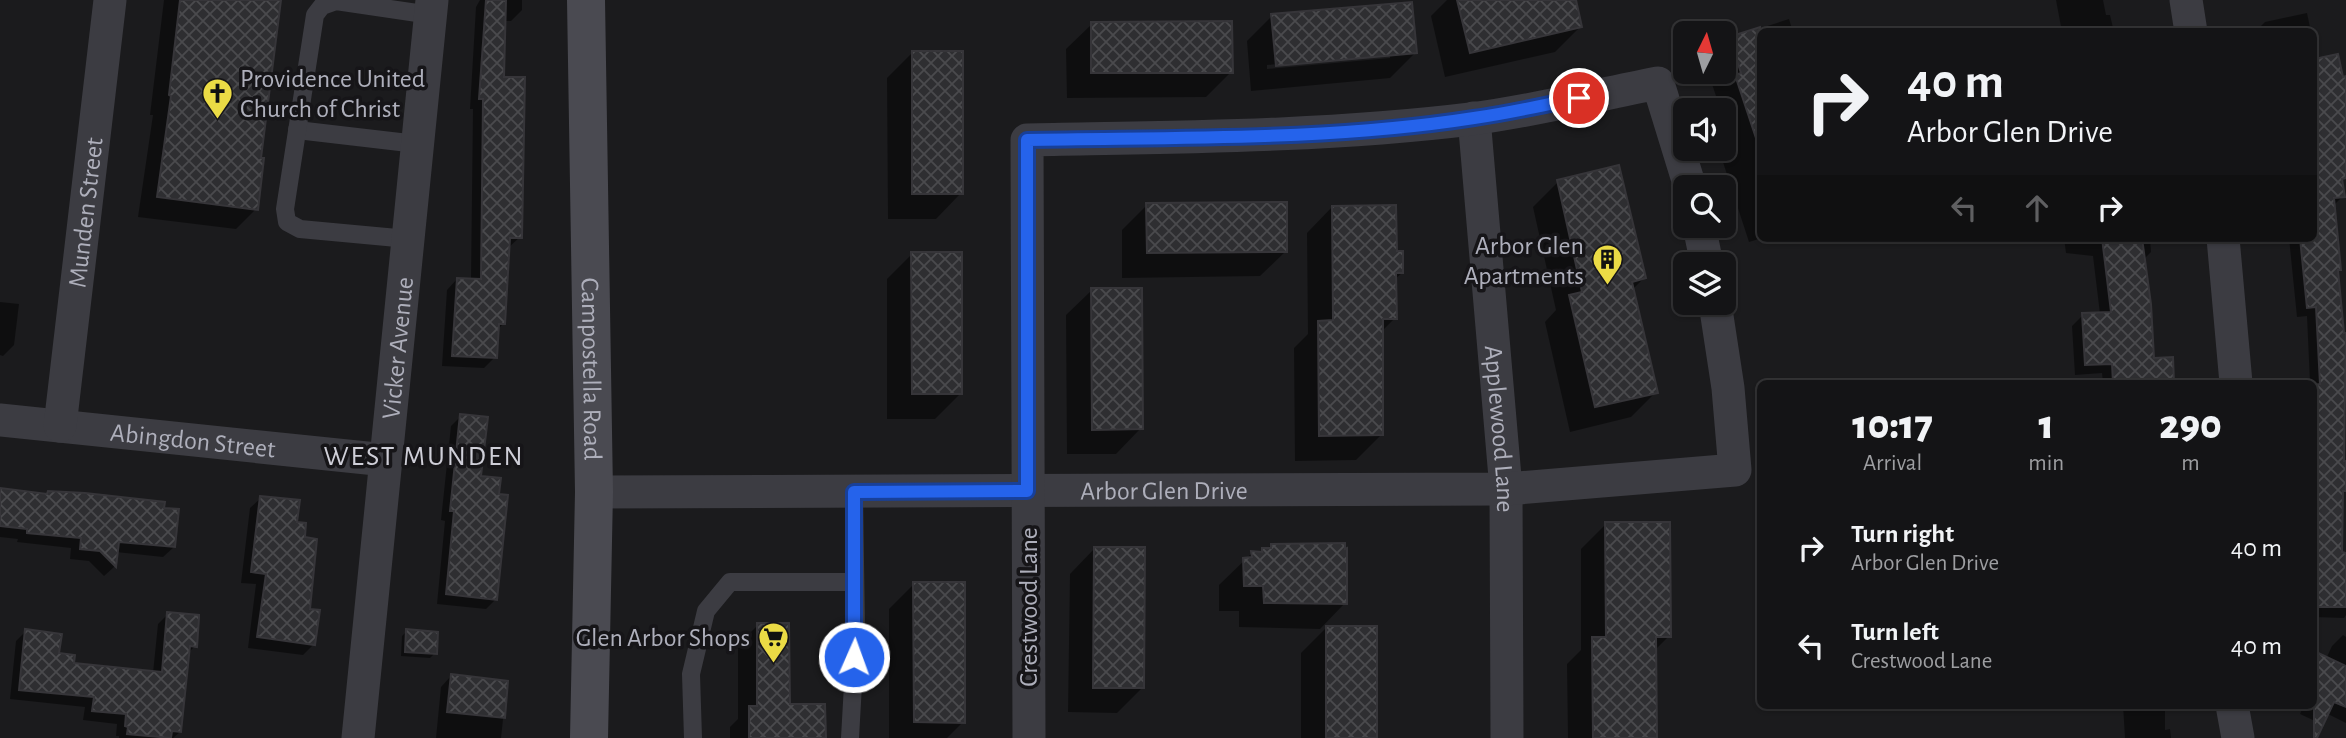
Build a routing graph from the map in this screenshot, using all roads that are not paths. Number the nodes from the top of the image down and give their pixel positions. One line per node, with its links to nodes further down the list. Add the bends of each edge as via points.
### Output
1 (110, 0): 15 (street, Munden Street)
2 (586, 0): 19 (main road, Campostella Road)
3 (2186, 0): 5 (street)
4 (432, 7): 7 (lane, via 336,1 322,6 315,15); 8 (street, Vicker Avenue)
5 (2190, 28)
6 (1474, 118): 9 (street, via 1658,83); 17 (street, Applewood Lane); 18 (street, Crestwood Lane, via 1370,130 1027,140)
7 (297, 130): 8 (lane); 10 (lane, via 285,209 288,222 300,229)
8 (418, 144): 10 (street, Vicker Avenue)
9 (1686, 175)
10 (408, 239): 16 (street, Vicker Avenue)
11 (2223, 242): 13 (street)
12 (1717, 315): 17 (street, Arbor Glen Drive, via 1735,471)
13 (2236, 380)
14 (0, 420): 15 (street, Abingdon Street)
15 (60, 426): 16 (street, Abingdon Street)
16 (386, 460): 23 (street, Vicker Avenue)
17 (1506, 489): 18 (street, Arbor Glen Drive); 28 (street, Applewood Lane)
18 (1027, 491): 20 (street, Arbor Glen Drive); 27 (street, Crestwood Lane)
19 (594, 492): 20 (street, Arbor Glen Drive); 24 (main road, Campostella Road)
20 (854, 492): 21 (lane)
21 (855, 582): 25 (lane, via 730,582 706,611 691,674); 26 (lane)
22 (2233, 709): 29 (street)
23 (358, 738)
24 (589, 738)
25 (693, 738)
26 (850, 738)
27 (1029, 738)
28 (1507, 738)
29 (2238, 738)

